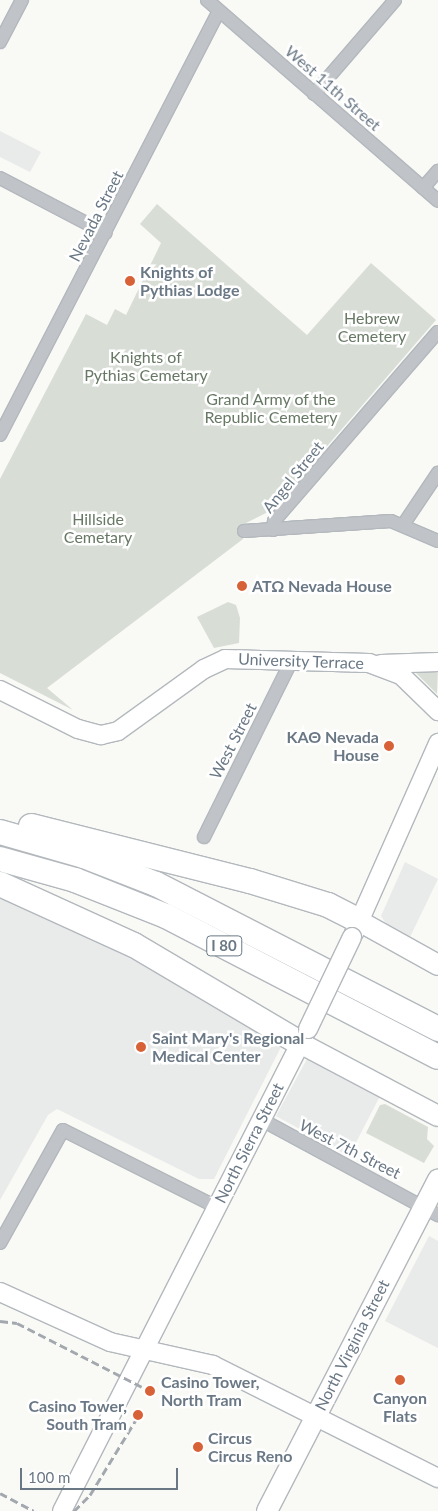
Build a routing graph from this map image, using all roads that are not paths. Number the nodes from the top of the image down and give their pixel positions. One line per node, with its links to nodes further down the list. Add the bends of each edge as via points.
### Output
1 (22, 0): 6 (street)
2 (207, 0): 5 (street, West 11th Street)
3 (387, 0): 4 (street)
4 (394, 0): 7 (street)
5 (219, 11): 7 (street, West 11th Street); 12 (street, Nevada Street)
6 (0, 42)
7 (314, 94): 10 (street, West 11th Street)
8 (438, 171): 10 (street)
9 (0, 178): 12 (street)
10 (423, 188): 11 (street, West 11th Street)
11 (438, 201)
12 (105, 233): 14 (street, Nevada Street)
13 (438, 332): 17 (street, Angel Street, via 274,521)
14 (0, 435)
15 (438, 473): 16 (street)
16 (403, 525): 17 (street, via 391,521); 19 (street)
17 (273, 530): 18 (street)
18 (244, 532)
19 (438, 541)
20 (292, 660): 22 (main road, University Terrace); 23 (main road, University Terrace, via 236,658 214,663 118,731 101,735 78,729); 28 (street, West Street)
21 (438, 662): 22 (main road, via 391,661)
22 (379, 665): 24 (main road, University Terrace, via 410,680)
23 (0, 690)
24 (438, 711)
25 (438, 743): 31 (main road, North Sierra Street)
26 (0, 820): 31 (highway, via 100,840 250,881 328,906)
27 (0, 832): 33 (highway, I 80, via 84,856 156,884)
28 (204, 836)
29 (0, 859): 35 (highway, I 80, via 75,880 166,916)
30 (0, 884): 34 (highway, via 134,945)
31 (356, 929): 32 (main road); 34 (main road, North Sierra Street, bridge)
32 (438, 965)
33 (438, 1029)
34 (304, 1036): 36 (main road); 37 (main road, North Sierra Street)
35 (438, 1057)
36 (438, 1116)
37 (262, 1120): 39 (main road, North Sierra Street); 40 (street, West 7th Street)
38 (438, 1179): 40 (main road, North Virginia Street)
39 (217, 1207): 41 (street, via 63,1130); 43 (main road, North Sierra Street)
40 (431, 1211): 44 (main road, North Virginia Street)
41 (0, 1244)
42 (0, 1292): 43 (main road, via 63,1324)
43 (145, 1349): 44 (main road, via 213,1365); 46 (main road, North Sierra Street)
44 (315, 1417): 45 (main road); 47 (main road, North Virginia Street)
45 (438, 1478)
46 (62, 1511)
47 (267, 1511)

